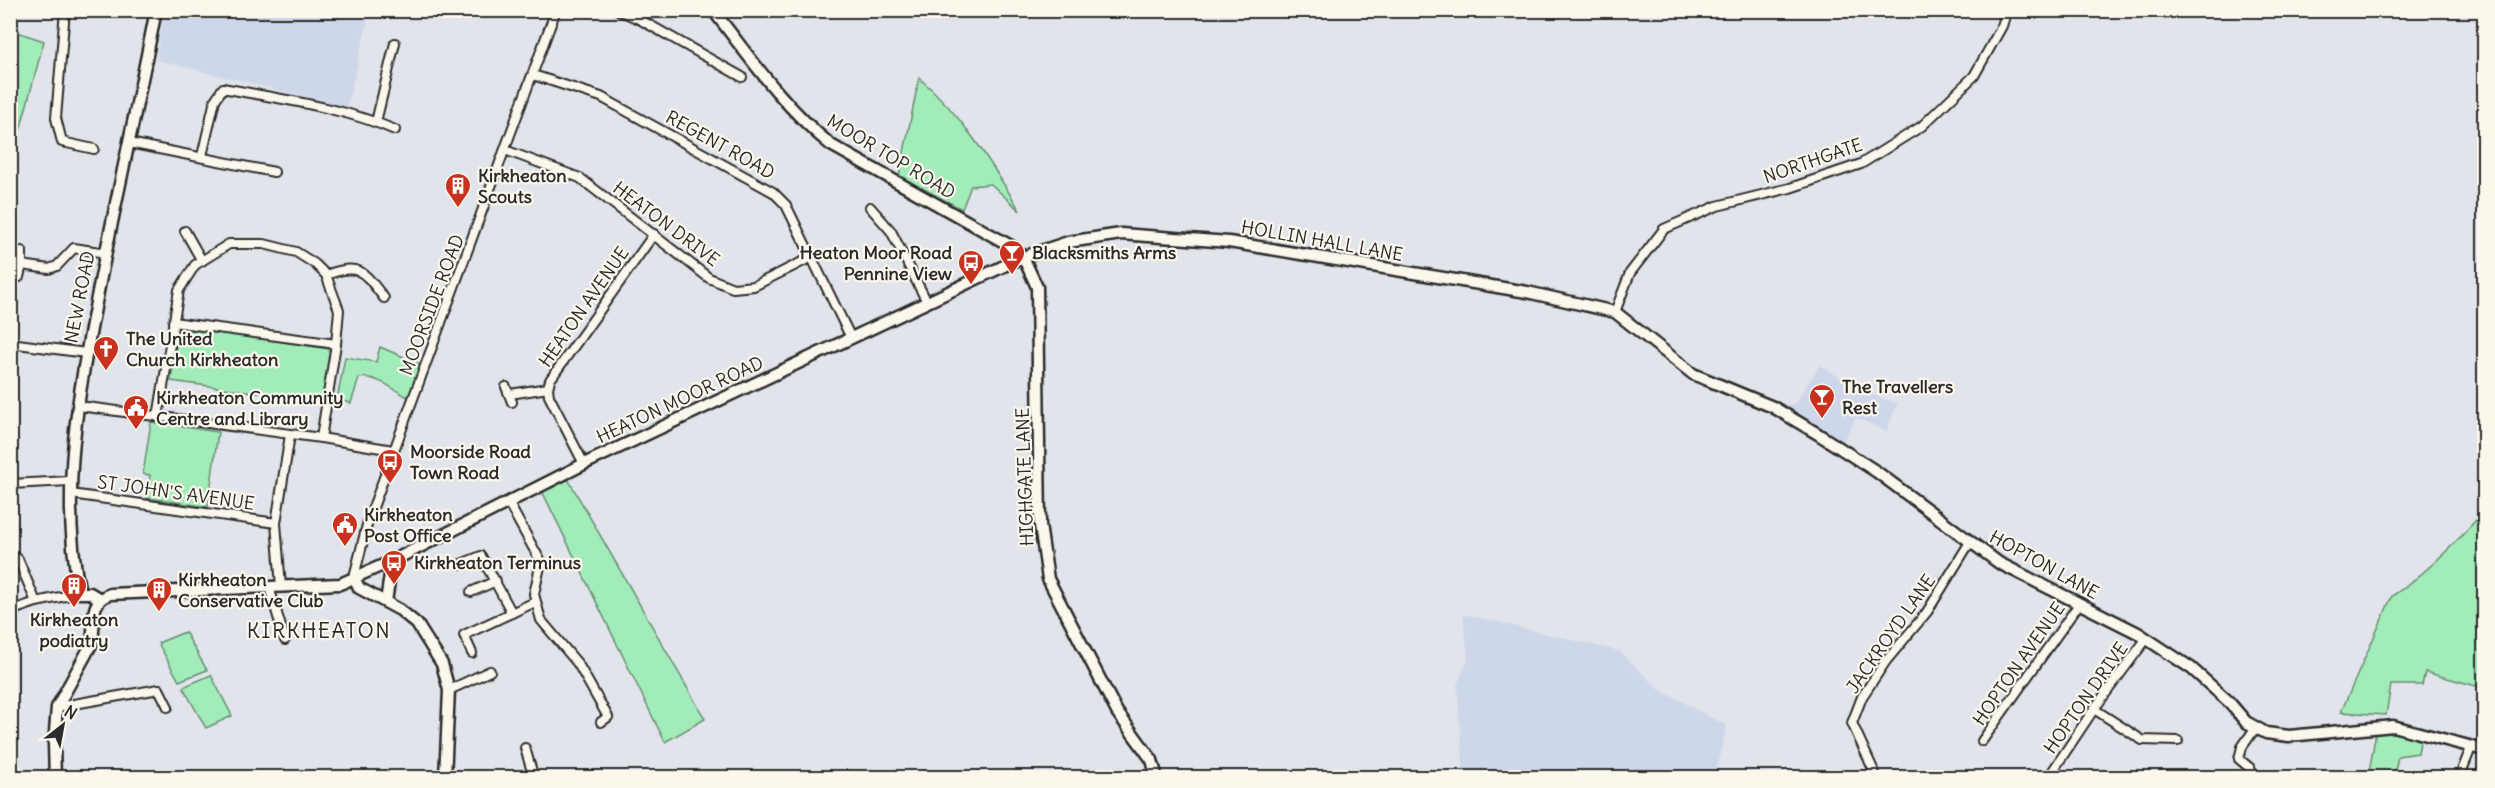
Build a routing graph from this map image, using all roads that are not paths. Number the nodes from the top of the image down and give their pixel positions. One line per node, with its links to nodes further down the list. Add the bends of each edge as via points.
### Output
1 (65, 10): 13 (street, via 56,118 62,142)
2 (156, 10): 12 (street, NEW ROAD)
3 (556, 10): 8 (street, MOORSIDE ROAD)
4 (618, 10): 9 (street)
5 (713, 10): 22 (street, MOOR TOP ROAD, via 807,126 831,145 1011,246)
6 (2007, 10): 30 (street, NORTHGATE, via 1974,76 1922,126 1861,164 1790,188 1717,206 1664,229 1630,273)
7 (395, 43): 10 (street)
8 (533, 75): 14 (street, MOORSIDE ROAD); 23 (street, REGENT ROAD, via 601,97 773,192 786,205)
9 (742, 77)
10 (376, 122): 11 (street); 15 (street, via 223,88 215,100)
11 (394, 130)
12 (129, 143): 15 (street); 21 (street, NEW ROAD)
13 (94, 149)
14 (505, 150): 19 (street, HEATON DRIVE, via 580,178); 42 (street, MOORSIDE ROAD)
15 (202, 156): 16 (street)
16 (274, 172)
17 (870, 207): 29 (street, via 891,231)
18 (185, 231): 24 (street)
19 (654, 234): 23 (street, HEATON DRIVE, via 709,278 733,288 754,286); 36 (street, HEATON AVENUE)
20 (22, 251): 25 (street)
21 (106, 253): 25 (street, via 74,248 49,269); 35 (street, NEW ROAD)
22 (1023, 257): 29 (street, HEATON MOOR ROAD); 30 (street, HOLLIN HALL LANE, via 1068,242 1121,234 1229,242 1527,292); 84 (street, HIGHGATE LANE, via 1037,287 1041,525 1048,579 1117,712 1152,760)
23 (810, 258): 32 (street, REGENT ROAD)
24 (202, 261): 26 (street, via 229,244 264,244 296,252); 31 (street, via 179,290)
25 (22, 265): 27 (street)
26 (326, 275): 28 (street, via 353,268 364,273); 34 (street, via 339,310)
27 (19, 277)
28 (384, 298)
29 (927, 302): 32 (street, HEATON MOOR ROAD)
30 (1615, 312): 49 (street, HOPTON LANE, via 1693,374 1773,407 1818,434 1877,472)
31 (173, 322): 34 (street); 39 (street)
32 (851, 338): 43 (street, HEATON MOOR ROAD)
33 (10, 344): 35 (street)
34 (336, 344): 41 (street)
35 (86, 353): 38 (street, NEW ROAD)
36 (548, 388): 37 (street); 43 (street, HEATON AVENUE)
37 (509, 394)
38 (79, 406): 39 (street); 44 (street, NEW ROAD)
39 (158, 417): 40 (street)
40 (290, 435): 41 (street); 48 (street)
41 (321, 438): 42 (street)
42 (393, 450): 53 (street, MOORSIDE ROAD, via 368,521)
43 (584, 464): 47 (street, HEATON MOOR ROAD)
44 (70, 482): 45 (street); 46 (street, NEW ROAD)
45 (10, 484)
46 (71, 494): 48 (street, ST JOHN'S AVENUE); 57 (street, NEW ROAD, via 74,566)
47 (508, 502): 51 (street, HEATON MOOR ROAD); 61 (street, via 541,562)
48 (276, 523): 55 (street)
49 (1970, 542): 62 (street, HOPTON LANE, via 1999,562); 85 (street, JACKROYD LANE, via 1927,612 1862,697 1852,723)
50 (10, 553): 59 (street, via 18,559)
51 (392, 561): 53 (street, HEATON MOOR ROAD); 60 (street)
52 (461, 564): 54 (street, via 481,556)
53 (354, 577): 55 (street, HEATON MOOR ROAD, via 318,587); 60 (street, via 359,588)
54 (496, 581): 56 (street); 64 (street)
55 (275, 587): 58 (street, HEATON MOOR ROAD, via 110,594); 66 (street)
56 (471, 592)
57 (80, 593): 58 (street); 59 (street)
58 (100, 599): 70 (street, via 93,613 92,645)
59 (36, 602): 63 (street)
60 (386, 602): 69 (street, via 426,636 442,664)
61 (536, 602): 64 (street); 73 (street, via 541,620 578,664 608,717)
62 (2079, 604): 65 (street, HOPTON LANE); 75 (street, HOPTON AVENUE)
63 (10, 610)
64 (512, 613): 67 (street, via 464,635)
65 (2147, 638): 72 (street, HOPTON DRIVE); 74 (street, HOPTON LANE, via 2191,668 2246,722)
66 (285, 640)
67 (472, 653)
68 (490, 671): 69 (street)
69 (449, 690): 82 (street)
70 (57, 706): 71 (street, via 159,689); 81 (street)
71 (168, 707)
72 (2094, 709): 76 (street, via 2142,740); 80 (street, HOPTON DRIVE)
73 (601, 722)
74 (2256, 727): 78 (street, HOPTON LANE, via 2266,733 2289,736 2393,726); 86 (street, via 2239,759)
75 (1982, 741)
76 (2178, 741)
77 (525, 748): 83 (street)
78 (2471, 748): 79 (street, HOPTON LANE); 87 (street)
79 (2484, 750)
80 (2050, 775)
81 (55, 777)
82 (445, 777)
83 (534, 777)
84 (1157, 777)
85 (1878, 777)
86 (2254, 777)
87 (2459, 777)

